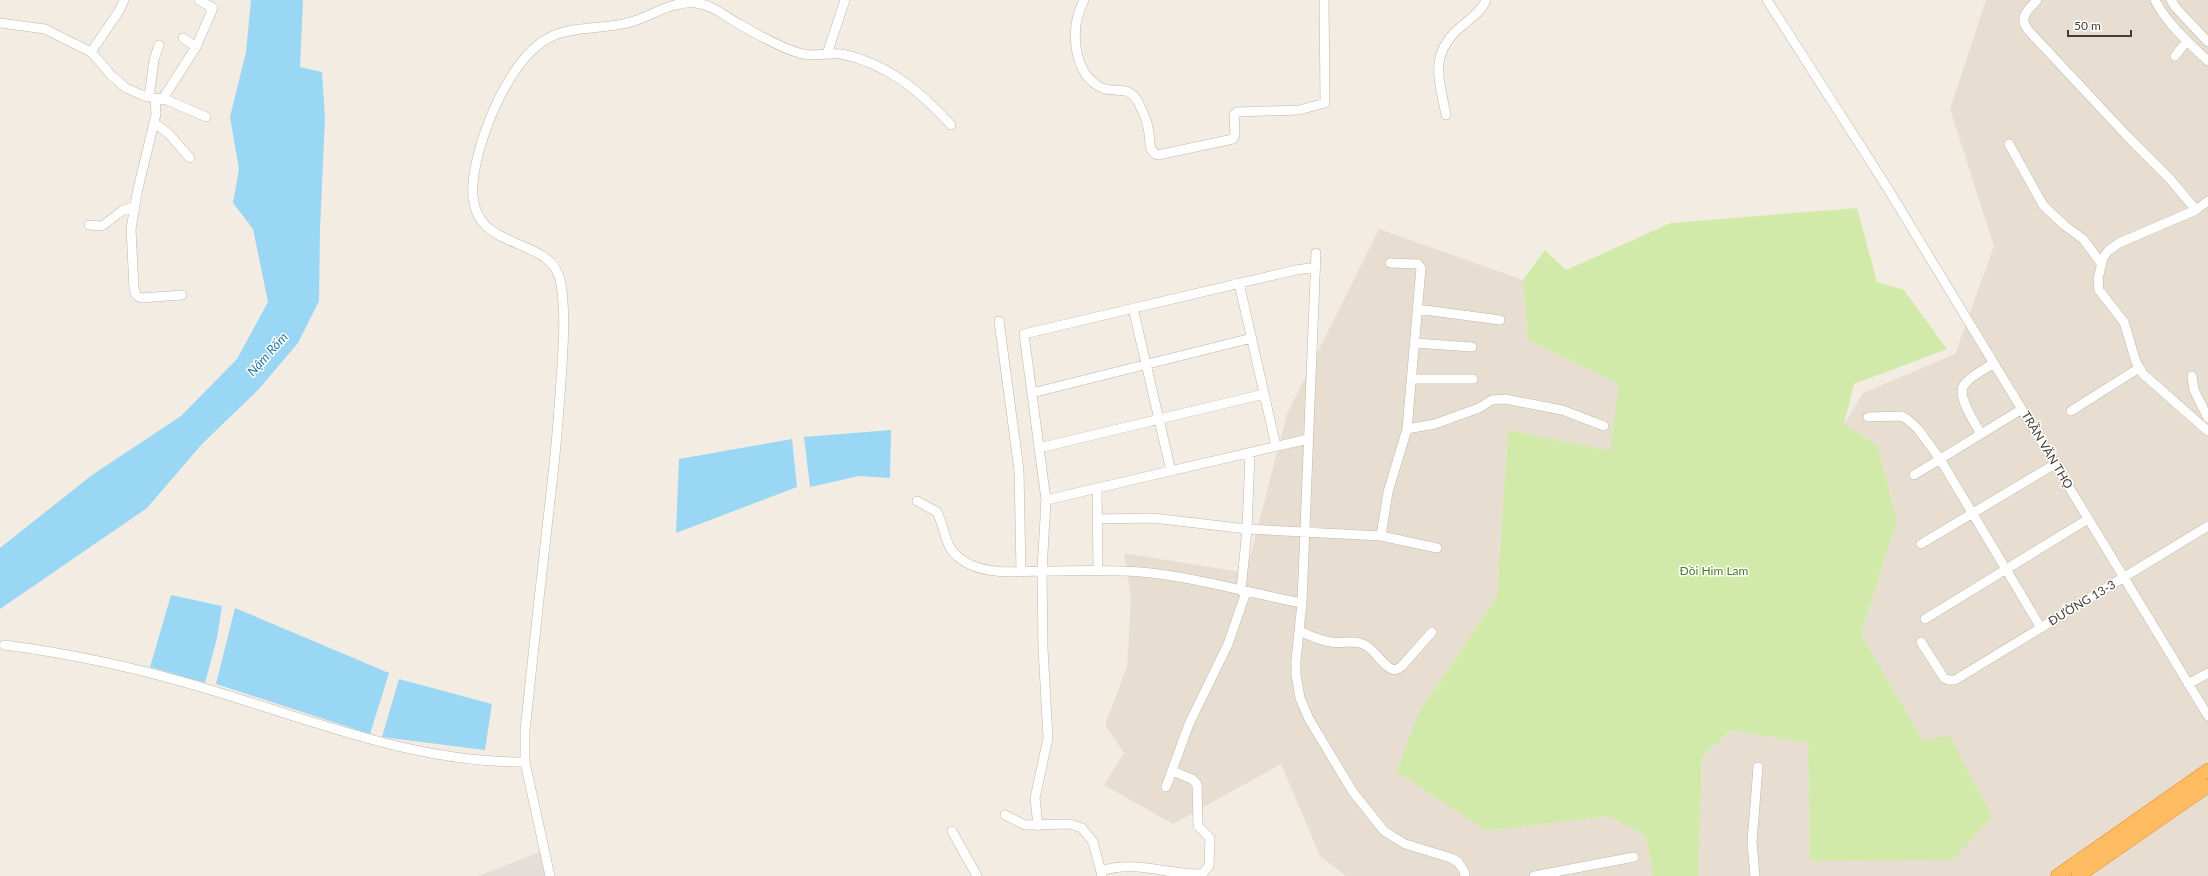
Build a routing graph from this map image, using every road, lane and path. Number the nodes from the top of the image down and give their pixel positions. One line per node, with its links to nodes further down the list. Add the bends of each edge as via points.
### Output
1 (124, 0): 17 (street)
2 (199, 0): 16 (street, via 213,8)
3 (845, 0): 18 (street)
4 (1084, 0): 5 (street, via 1076,29 1077,53 1081,66 1100,87 1132,93 1146,120 1151,149 1158,155 1233,139 1234,115 1237,112 1299,110 1325,103)
5 (1324, 0)
6 (1486, 0): 22 (street, via 1477,13 1453,33 1440,55 1438,71)
7 (1768, 0): 45 (street, TRẦN VĂN THỌ, via 1885,184)
8 (2037, 0): 30 (street, via 2023,17 2023,24 2128,138 2170,179)
9 (2155, 0): 13 (street, via 2160,11)
10 (2172, 0): 14 (street, via 2176,8)
11 (0, 23): 17 (street, via 45,29)
12 (183, 38): 16 (street)
13 (2187, 41): 19 (street); 20 (street)
14 (2208, 42)
15 (159, 45): 21 (street, via 154,60)
16 (196, 48): 21 (street)
17 (91, 52): 21 (street, via 126,88)
18 (827, 54): 25 (street, via 857,58 898,77 928,100); 98 (street, via 801,54 706,5 694,2 682,4 631,22 604,28 568,31 541,42 515,70 487,128 473,181 474,206 478,216 489,230 546,258 554,266 561,281 563,302 563,352 558,424 525,731)
19 (2175, 56)
20 (2208, 62)
21 (155, 98): 23 (street); 24 (street)
22 (1446, 116)
23 (206, 117)
24 (154, 123): 27 (street, via 168,133); 29 (street)
25 (951, 125)
26 (2010, 144): 34 (street, via 2043,205 2083,239)
27 (190, 158)
28 (2208, 201): 30 (street)
29 (134, 206): 31 (street, via 122,211 102,226); 37 (street, via 131,229 136,295 141,298)
30 (2196, 210): 34 (street, via 2119,243 2108,251)
31 (89, 225)
32 (1316, 253): 35 (street)
33 (1390, 263): 39 (street, via 1420,266)
34 (2101, 263): 47 (street, via 2099,290 2124,322)
35 (1316, 267): 36 (street); 62 (street)
36 (1239, 283): 38 (street); 42 (street)
37 (182, 295)
38 (1133, 308): 46 (street); 51 (street, via 1024,334)
39 (1417, 310): 40 (street); 43 (street)
40 (1500, 320)
41 (999, 321): 85 (street, via 1019,470)
42 (1252, 338): 46 (street); 52 (street)
43 (1415, 343): 44 (street); 49 (street)
44 (1472, 347)
45 (1994, 363): 53 (street, TRẦN VĂN THỌ); 61 (street, via 1965,384 1961,391 1962,399)
46 (1145, 365): 51 (street); 57 (street)
47 (2139, 368): 54 (street); 60 (street)
48 (2192, 376): 56 (street, via 2194,390)
49 (1412, 379): 50 (street); 59 (street)
50 (1473, 379)
51 (1032, 393): 64 (street)
52 (1264, 394): 57 (street); 63 (street)
53 (2022, 409): 61 (street); 67 (street, TRẦN VĂN THỌ)
54 (2071, 411)
55 (1868, 417): 66 (street, via 1893,415 1907,419)
56 (2208, 418)
57 (1159, 420): 64 (street); 68 (street)
58 (1604, 426): 59 (street, via 1562,410 1505,398 1492,400 1479,408 1435,424)
59 (1407, 429): 79 (street, via 1388,492)
60 (2208, 431)
61 (1981, 434): 66 (street)
62 (1308, 439): 63 (street); 78 (street)
63 (1276, 446): 65 (street)
64 (1039, 448): 71 (street)
65 (1250, 453): 68 (street); 77 (street)
66 (1940, 459): 69 (street); 73 (street)
67 (2055, 464): 73 (street); 75 (street, TRẦN VĂN THỌ)
68 (1171, 471): 70 (street)
69 (1914, 475)
70 (1097, 488): 71 (street); 74 (street)
71 (1046, 500): 84 (street)
72 (917, 501): 85 (street, via 937,512 948,547 968,563 990,570)
73 (1971, 514): 80 (street); 82 (street)
74 (1098, 519): 77 (street, via 1153,518); 83 (street)
75 (2088, 519): 82 (street); 86 (street, TRẦN VĂN THỌ)
76 (2208, 526): 86 (street, ĐƯỜNG 13-3)
77 (1247, 529): 78 (street); 87 (street)
78 (1304, 532): 79 (street); 88 (street)
79 (1381, 536): 81 (street)
80 (1922, 544)
81 (1437, 548)
82 (2006, 569): 89 (street); 90 (street)
83 (1098, 570): 84 (street); 87 (street, via 1158,574)
84 (1042, 571): 85 (street); 105 (street, via 1048,727 1047,746 1035,798)
85 (1021, 572)
86 (2125, 578): 90 (street, ĐƯỜNG 13-3); 96 (street, TRẦN VĂN THỌ)
87 (1244, 592): 88 (street); 101 (street, via 1228,644 1189,724)
88 (1302, 603): 91 (street)
89 (1925, 619)
90 (2041, 628): 93 (street, ĐƯỜNG 13-3, via 1955,680 1944,678)
91 (1299, 631): 92 (street, via 1327,642 1353,641 1365,644 1388,668 1395,670 1401,667); 111 (street, via 1296,676 1303,706 1353,792 1377,823 1391,836 1412,846 1451,858 1462,867)
92 (1432, 632)
93 (1921, 642)
94 (4, 645): 98 (street, via 53,651 146,672 360,737 440,756)
95 (2208, 674): 96 (street)
96 (2188, 684): 97 (street, TRẦN VĂN THỌ)
97 (2208, 716)
98 (525, 762): 109 (street)
99 (1758, 767): 113 (street, via 1752,842)
100 (2208, 770): 114 (highway)
101 (1172, 771): 103 (street); 108 (street, via 1192,779 1197,784 1198,826 1210,838 1209,866 1203,873 1198,874 1128,865 1116,866)
102 (2208, 786): 115 (highway)
103 (1166, 787)
104 (1005, 815): 105 (street, via 1019,823)
105 (1038, 826): 108 (street, via 1070,824 1082,828 1093,842)
106 (952, 831): 110 (street)
107 (1634, 857): 112 (street)
108 (1101, 873)
109 (550, 876)
110 (977, 876)
111 (1465, 876)
112 (1534, 876)
113 (1756, 876)
114 (2057, 876)
115 (2078, 876)

